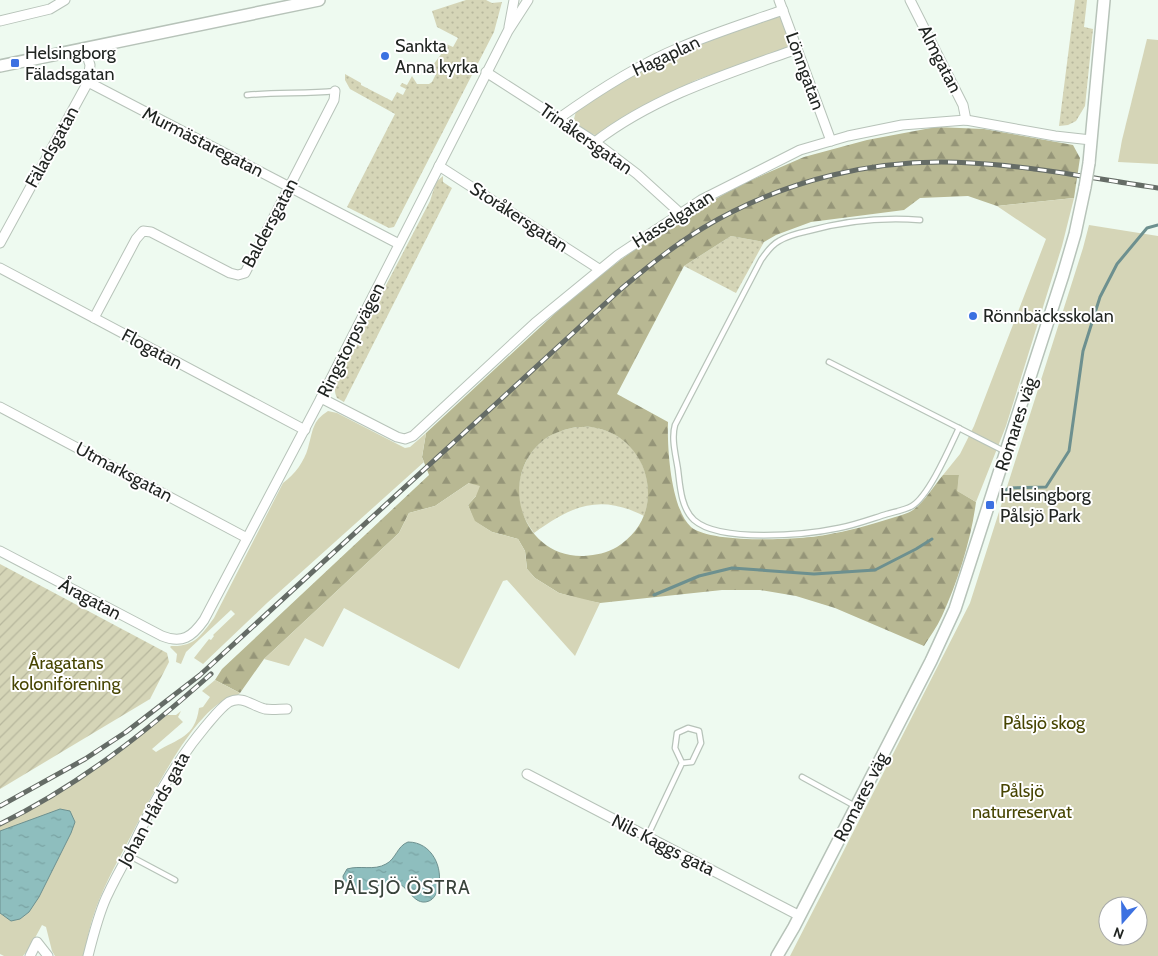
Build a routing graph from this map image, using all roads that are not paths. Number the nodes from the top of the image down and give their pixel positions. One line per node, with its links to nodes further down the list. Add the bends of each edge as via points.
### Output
1 (65, 0): 9 (street, via 50,9)
2 (319, 0): 11 (street)
3 (514, 0): 10 (street, Ringstorpsvägen)
4 (528, 0): 10 (street, Ringstorpsvägen)
5 (779, 0): 8 (street, Lönngatan)
6 (910, 0): 19 (street, Almgatan, via 963,105)
7 (1104, 0): 20 (street, Romares väg)
8 (783, 10): 12 (street, Lönngatan); 18 (street, Hagaplan, via 681,46 645,63 601,88)
9 (0, 21)
10 (508, 31): 14 (street, Ringstorpsvägen)
11 (85, 48): 13 (street); 15 (street, Fäladsgatan, via 90,65)
12 (797, 49): 21 (street, via 696,85 617,125); 22 (street, Lönngatan)
13 (0, 66)
14 (486, 72): 18 (street, Trinåkersgatan); 23 (street, Ringstorpsvägen)
15 (88, 82): 24 (street, Murmästaregatan); 27 (street, Fäladsgatan)
16 (336, 91): 17 (lane); 24 (street, Baldersgatan)
17 (247, 95)
18 (558, 119): 21 (street, Trinåkersgatan)
19 (966, 120): 20 (street, Hasselgatan); 22 (street, Hasselgatan, via 902,125)
20 (1091, 140): 37 (street, Romares väg, bridge, via 1086,187 1075,234)
21 (595, 142): 25 (street, Trinåkersgatan)
22 (831, 142): 25 (street, Hasselgatan, via 800,150)
23 (439, 166): 28 (street, Ringstorpsvägen); 30 (street, Storåkersgatan)
24 (290, 187): 28 (street, Murmästaregatan); 31 (street, Baldersgatan, via 245,273 230,273 151,232 143,231)
25 (680, 213): 30 (street, Hasselgatan)
26 (920, 220): 35 (lane, via 873,219 825,226 779,241 768,251 674,429 684,506 698,523 722,532 801,533 856,524 912,506 940,466)
27 (0, 243)
28 (399, 244): 33 (street, Ringstorpsvägen)
29 (0, 268): 31 (street, Flogatan)
30 (600, 269): 33 (street, Hasselgatan, via 535,323 413,436 397,437)
31 (94, 318): 36 (street, Flogatan)
32 (829, 362): 35 (lane)
33 (322, 398): 36 (street, Ringstorpsvägen)
34 (0, 407): 38 (street, Utmarksgatan)
35 (959, 428): 37 (lane)
36 (304, 430): 38 (street, Ringstorpsvägen)
37 (1007, 452): 45 (street, Romares väg, via 955,610)
38 (247, 538): 40 (street, Ringstorpsvägen, via 204,620 191,635)
39 (0, 551): 40 (street, Åragatan, via 162,636)
40 (182, 639)
41 (287, 709): 47 (street, Johan Hårds gata, via 264,709 249,701 229,702 180,759)
42 (682, 763): 42 (lane, via 675,748 678,733 688,728 699,731 701,743 692,762); 46 (lane)
43 (527, 774): 46 (street, Nils Kaggs gata)
44 (802, 777): 45 (lane)
45 (856, 806): 49 (street, Romares väg)
46 (647, 837): 49 (street, Nils Kaggs gata)
47 (128, 855): 48 (lane); 52 (street, Johan Hårds gata, via 106,898)
48 (175, 880)
49 (800, 916): 53 (street, Romares väg)
50 (30, 956): 51 (street, via 37,942)
51 (48, 956)
52 (88, 956)
53 (777, 956)

